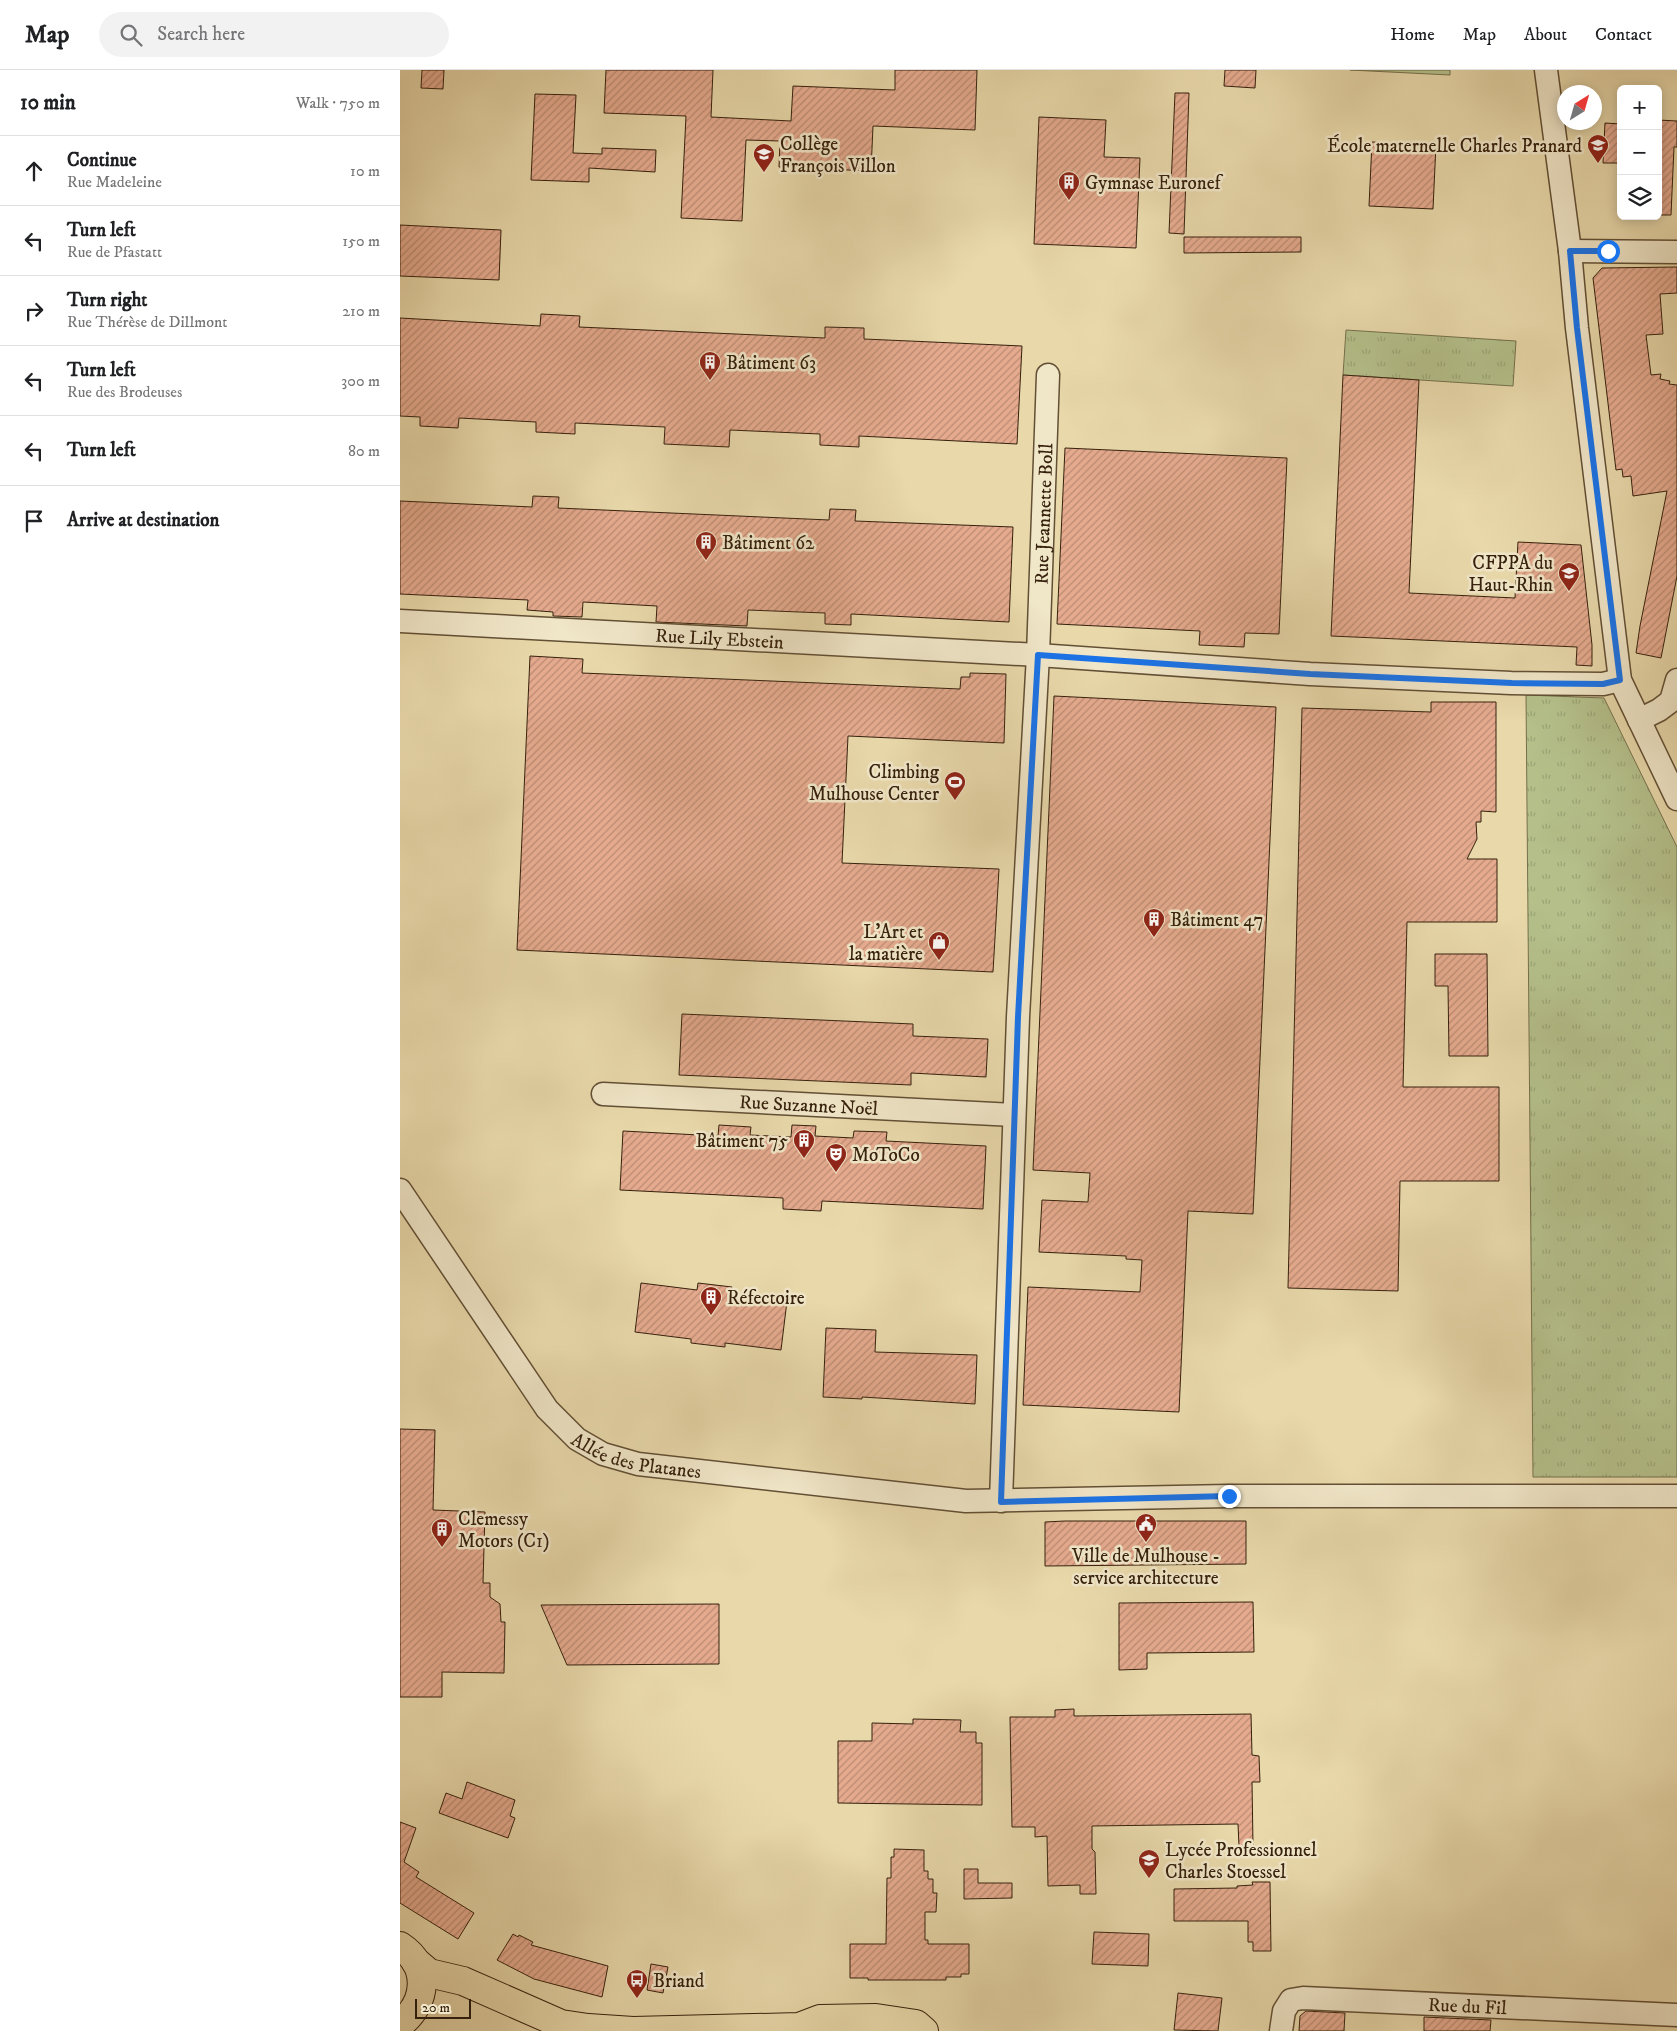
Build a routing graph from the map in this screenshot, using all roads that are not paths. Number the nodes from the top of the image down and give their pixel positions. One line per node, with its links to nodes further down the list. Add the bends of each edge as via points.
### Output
1 (1546, 70): 2 (street)
2 (1570, 251): 3 (street); 7 (street)
3 (1677, 252)
4 (1048, 375): 6 (street, Rue Jeannette Boll)
5 (400, 621): 6 (street, Rue Lily Ebstein)
6 (1038, 655): 7 (street, Rue Lily Ebstein, via 1310,674 1512,683 1603,684); 13 (street, Rue Jeannette Boll)
7 (1620, 680): 9 (street)
8 (1677, 680): 9 (street, via 1672,701)
9 (1639, 720): 10 (street)
10 (1669, 759): 11 (street)
11 (1677, 799)
12 (603, 1094): 13 (street, Rue Suzanne Noël)
13 (1014, 1115): 16 (street, Rue Jeannette Boll)
14 (400, 1190): 16 (street, Allée des Platanes, via 547,1409 577,1439 604,1454 648,1465 966,1502)
15 (1677, 1496): 16 (street, Allée des Platanes, via 1229,1496)
16 (1001, 1502)
17 (408, 1954): 18 (main road, via 429,1973 454,1978); 20 (main road, via 421,1976 422,1991)
18 (478, 1988): 20 (main road, via 433,1996); 21 (main road, via 561,2024 588,2028)
19 (1677, 2015): 23 (street, Rue du Fil, via 1303,1998 1291,2000 1284,2011)
20 (408, 2019)
21 (804, 2029): 22 (main road, via 820,2019 876,2018 916,2024)
22 (924, 2031)
23 (1281, 2031)

